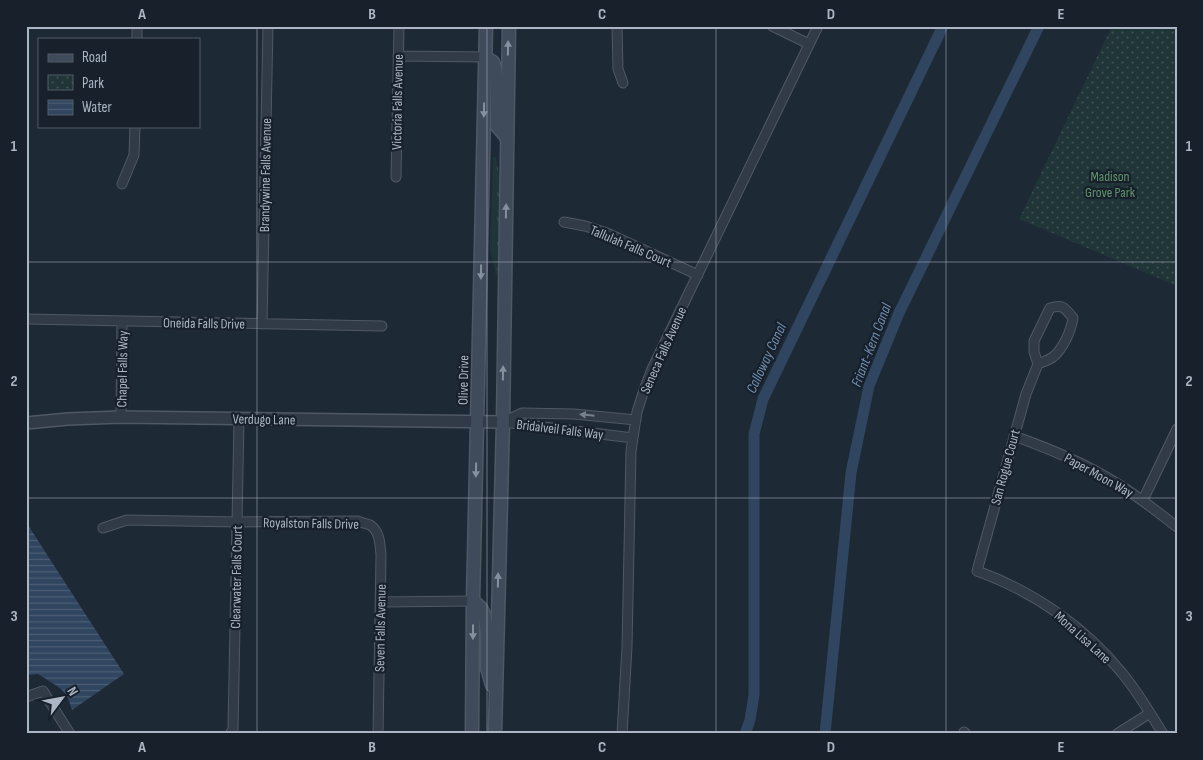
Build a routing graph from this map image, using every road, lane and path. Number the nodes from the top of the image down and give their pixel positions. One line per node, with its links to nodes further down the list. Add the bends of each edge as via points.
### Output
1 (268, 26): 20 (street, Brandywine Falls Avenue)
2 (399, 26): 9 (street, Victoria Falls Avenue)
3 (486, 26): 10 (main road, Olive Drive)
4 (509, 26): 13 (main road, one-way to 4)
5 (617, 26): 11 (street, via 618,69)
6 (772, 26): 8 (street)
7 (818, 26): 8 (street, Seneca Falls Avenue)
8 (810, 44): 17 (street, Seneca Falls Avenue)
9 (398, 56): 10 (street); 14 (street, Victoria Falls Avenue)
10 (485, 57): 13 (main road, via 493,62 495,69 497,126); 26 (main road, Olive Drive, one-way to 26)
11 (623, 83)
12 (135, 128): 15 (street, via 134,155)
13 (507, 138): 27 (main road, one-way to 13)
14 (396, 178)
15 (122, 184)
16 (564, 222): 17 (street, Tallulah Falls Court, via 607,233)
17 (698, 275): 25 (street, Seneca Falls Avenue, via 652,369)
18 (26, 319): 19 (street, Oneida Falls Drive)
19 (122, 321): 20 (street, Oneida Falls Drive); 23 (street, Chapel Falls Way)
20 (262, 324): 21 (street, Oneida Falls Drive)
21 (382, 326)
22 (1038, 364): 22 (street, San Rogue Court, via 1034,341 1050,308 1066,309 1073,318 1071,329 1058,352); 30 (street, San Rogue Court)
23 (120, 417): 24 (street, Verdugo Lane); 28 (street, Verdugo Lane)
24 (239, 419): 26 (street, Verdugo Lane); 33 (street, Clearwater Falls Court)
25 (636, 420): 27 (street, Bridalveil Falls Way, one-way to 27, via 522,413); 31 (street, Seneca Falls Avenue)
26 (477, 421): 27 (street, Verdugo Lane); 38 (main road, Olive Drive, one-way to 38)
27 (502, 422): 31 (street, Bridalveil Falls Way); 41 (main road, one-way to 27)
28 (26, 423)
29 (1177, 429): 32 (street)
30 (1014, 436): 32 (street, Paper Moon Way, via 1079,462); 37 (street, San Rogue Court)
31 (633, 438): 48 (street, Seneca Falls Avenue)
32 (1143, 500): 35 (street, Paper Moon Way)
33 (237, 522): 34 (street, Royalston Falls Drive, via 358,521); 36 (street, Royalston Falls Drive, via 127,520); 44 (street, Clearwater Falls Court, via 233,729)
34 (371, 526): 39 (street, Seven Falls Avenue, via 380,541)
35 (1177, 527)
36 (103, 528)
37 (977, 571): 42 (street, Mona Lisa Lane, via 1036,599 1087,636 1122,673)
38 (473, 601): 39 (street); 41 (main road, via 485,617 487,668); 46 (main road, Olive Drive, one-way to 46)
39 (380, 602): 45 (street, Seven Falls Avenue)
40 (26, 697): 43 (street, via 43,691)
41 (496, 697): 47 (main road)
42 (1150, 713): 49 (street); 50 (street, Mona Lisa Lane)
43 (70, 734)
44 (230, 734)
45 (378, 734)
46 (472, 734)
47 (495, 734)
48 (622, 734)
49 (1117, 734)
50 (1163, 734)

